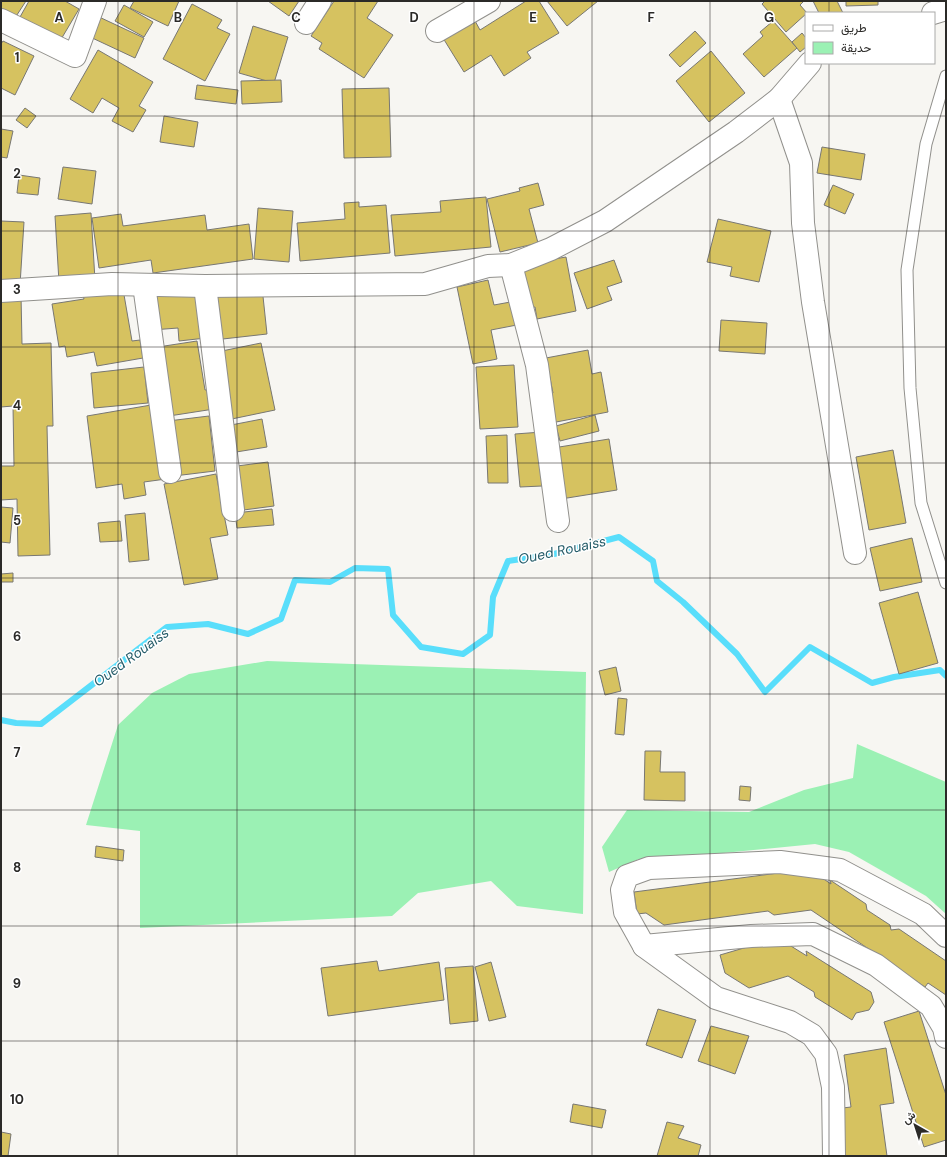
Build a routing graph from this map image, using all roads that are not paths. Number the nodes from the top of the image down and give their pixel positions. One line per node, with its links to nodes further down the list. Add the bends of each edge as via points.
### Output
1 (95, 1): 6 (street, via 75,56)
2 (320, 1): 7 (street)
3 (489, 1): 8 (street)
4 (946, 9): 5 (street)
5 (935, 13)
6 (1, 20)
7 (306, 23)
8 (437, 31)
9 (809, 64): 11 (street)
10 (946, 76): 20 (lane, via 926,144 907,270 910,388 921,502)
11 (779, 99): 12 (street, via 736,132 605,221); 19 (street, via 801,163 803,223 813,302)
12 (511, 266): 14 (street, via 488,266 425,284); 18 (street, via 537,365)
13 (144, 285): 14 (street); 15 (street, via 112,284); 16 (street)
14 (205, 286): 17 (street)
15 (1, 291)
16 (170, 472)
17 (233, 510)
18 (558, 521)
19 (855, 553)
20 (946, 583)
21 (946, 936): 22 (street, via 923,914 840,870 780,862 649,868 627,876 622,890 624,912)
22 (644, 946): 23 (street, via 751,936 813,934 876,965 931,1006); 24 (street, via 716,998 790,1022 812,1035 826,1054 833,1087)
23 (946, 1036)
24 (834, 1156)

